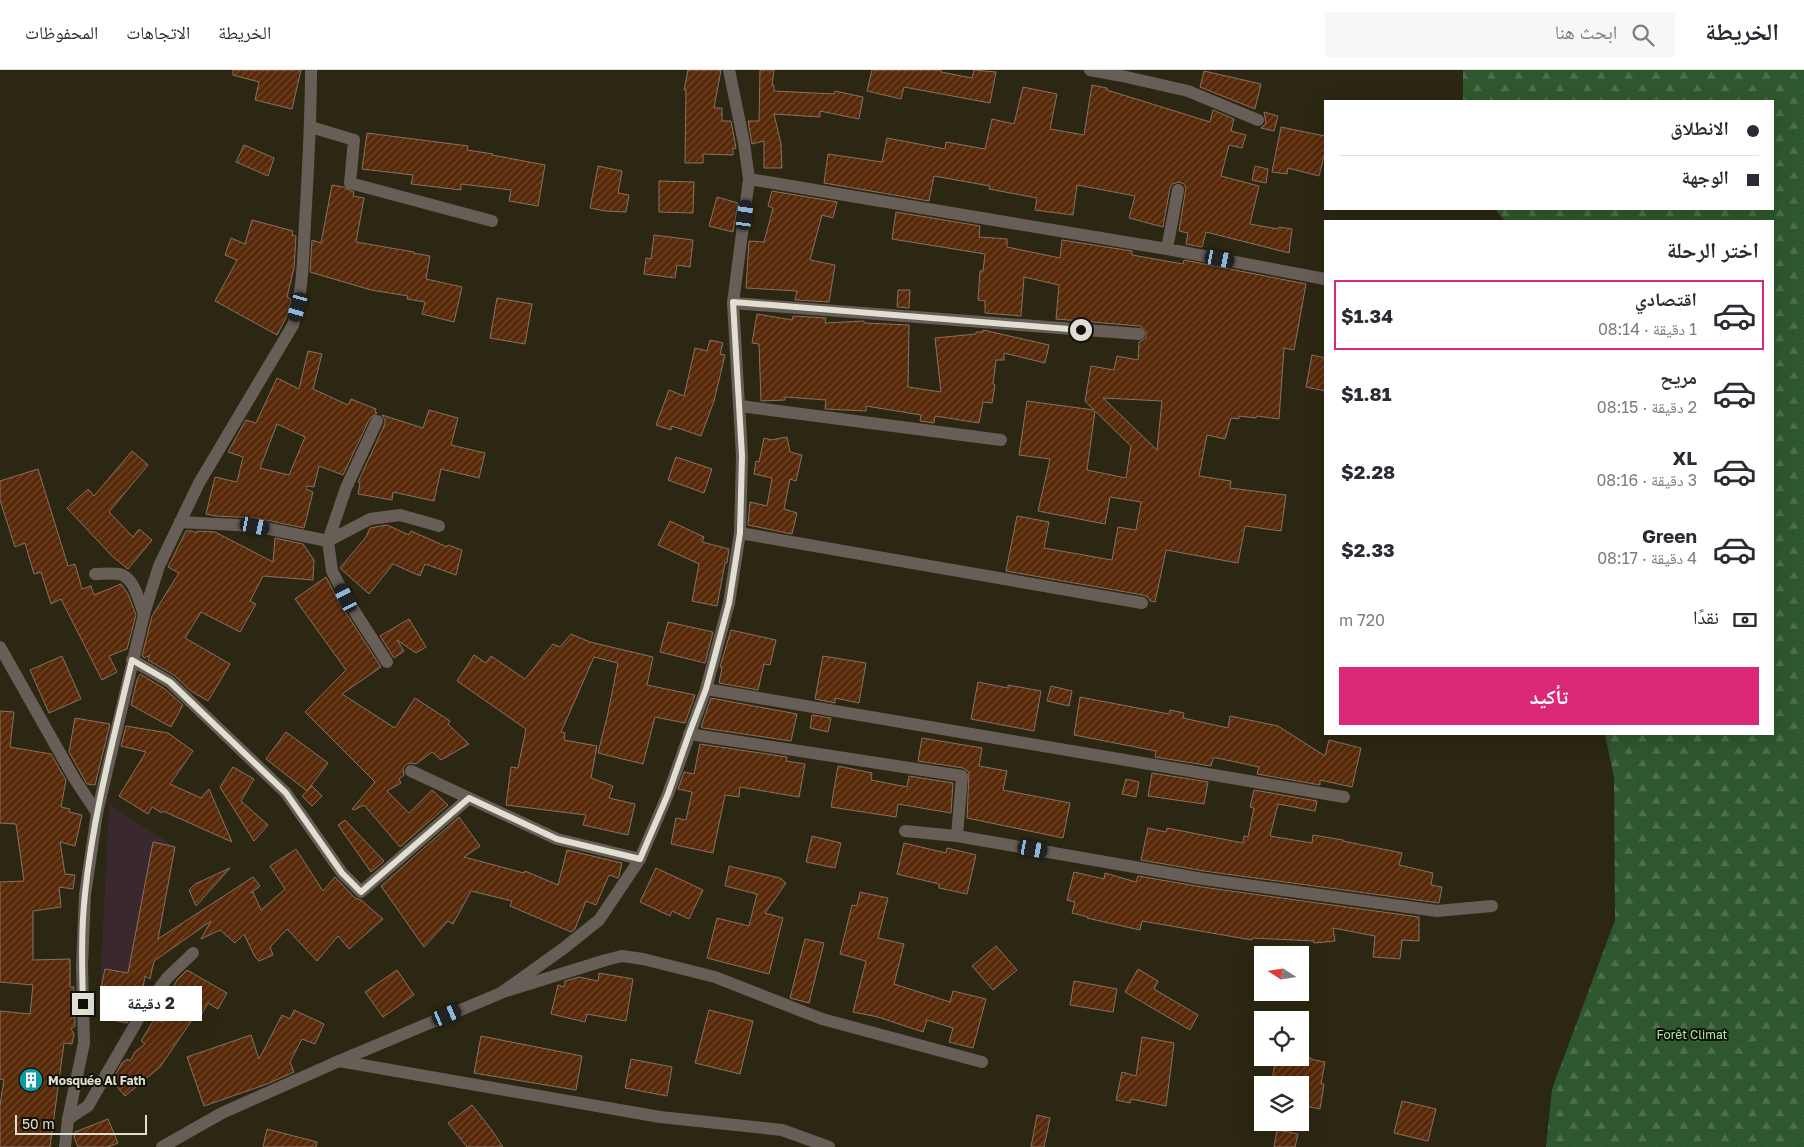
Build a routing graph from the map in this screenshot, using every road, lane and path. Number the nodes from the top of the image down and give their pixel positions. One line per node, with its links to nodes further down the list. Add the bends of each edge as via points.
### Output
1 (311, 70): 5 (street)
2 (729, 70): 6 (street)
3 (1090, 70): 4 (street, via 1188,91)
4 (1258, 120)
5 (311, 127): 8 (street, via 354,140 350,182); 16 (street, via 302,277 293,325 199,483)
6 (750, 179): 9 (street); 11 (street)
7 (1178, 190): 9 (street)
8 (492, 221)
9 (1167, 249): 10 (street)
10 (1324, 279)
11 (733, 302): 12 (street); 13 (street)
12 (1139, 334)
13 (740, 406): 15 (street); 18 (street)
14 (377, 421): 19 (street, via 346,488)
15 (1001, 440)
16 (180, 522): 19 (street, via 255,526); 22 (street, via 159,566)
17 (439, 526): 19 (street, via 400,515 370,519)
18 (740, 533): 21 (street); 26 (street, via 729,603)
19 (328, 541): 25 (street, via 332,571)
20 (95, 574): 22 (street, via 125,576)
21 (1142, 603)
22 (144, 614): 24 (street)
23 (0, 647): 31 (street)
24 (132, 660): 30 (street, via 170,682 286,793 342,873 361,892); 31 (street)
25 (387, 662)
26 (706, 689): 27 (street); 29 (street)
27 (689, 734): 33 (street, via 962,776); 34 (street)
28 (410, 771): 30 (street)
29 (1344, 797)
30 (469, 798): 34 (street, via 557,839)
31 (97, 813): 40 (street, via 85,895 82,965 84,1043)
32 (905, 831): 33 (street)
33 (957, 836): 35 (street, via 1203,879 1437,911)
34 (640, 859): 37 (street, via 599,920)
35 (1492, 906)
36 (193, 953): 40 (street, via 147,1004 88,1106)
37 (501, 992): 38 (street); 39 (street, via 622,956 644,959 715,977 822,1019)
38 (339, 1060): 42 (street, via 222,1113); 43 (street, via 660,1117 782,1130)
39 (982, 1062)
40 (68, 1119): 41 (street)
41 (65, 1147)
42 (162, 1147)
43 (829, 1147)

